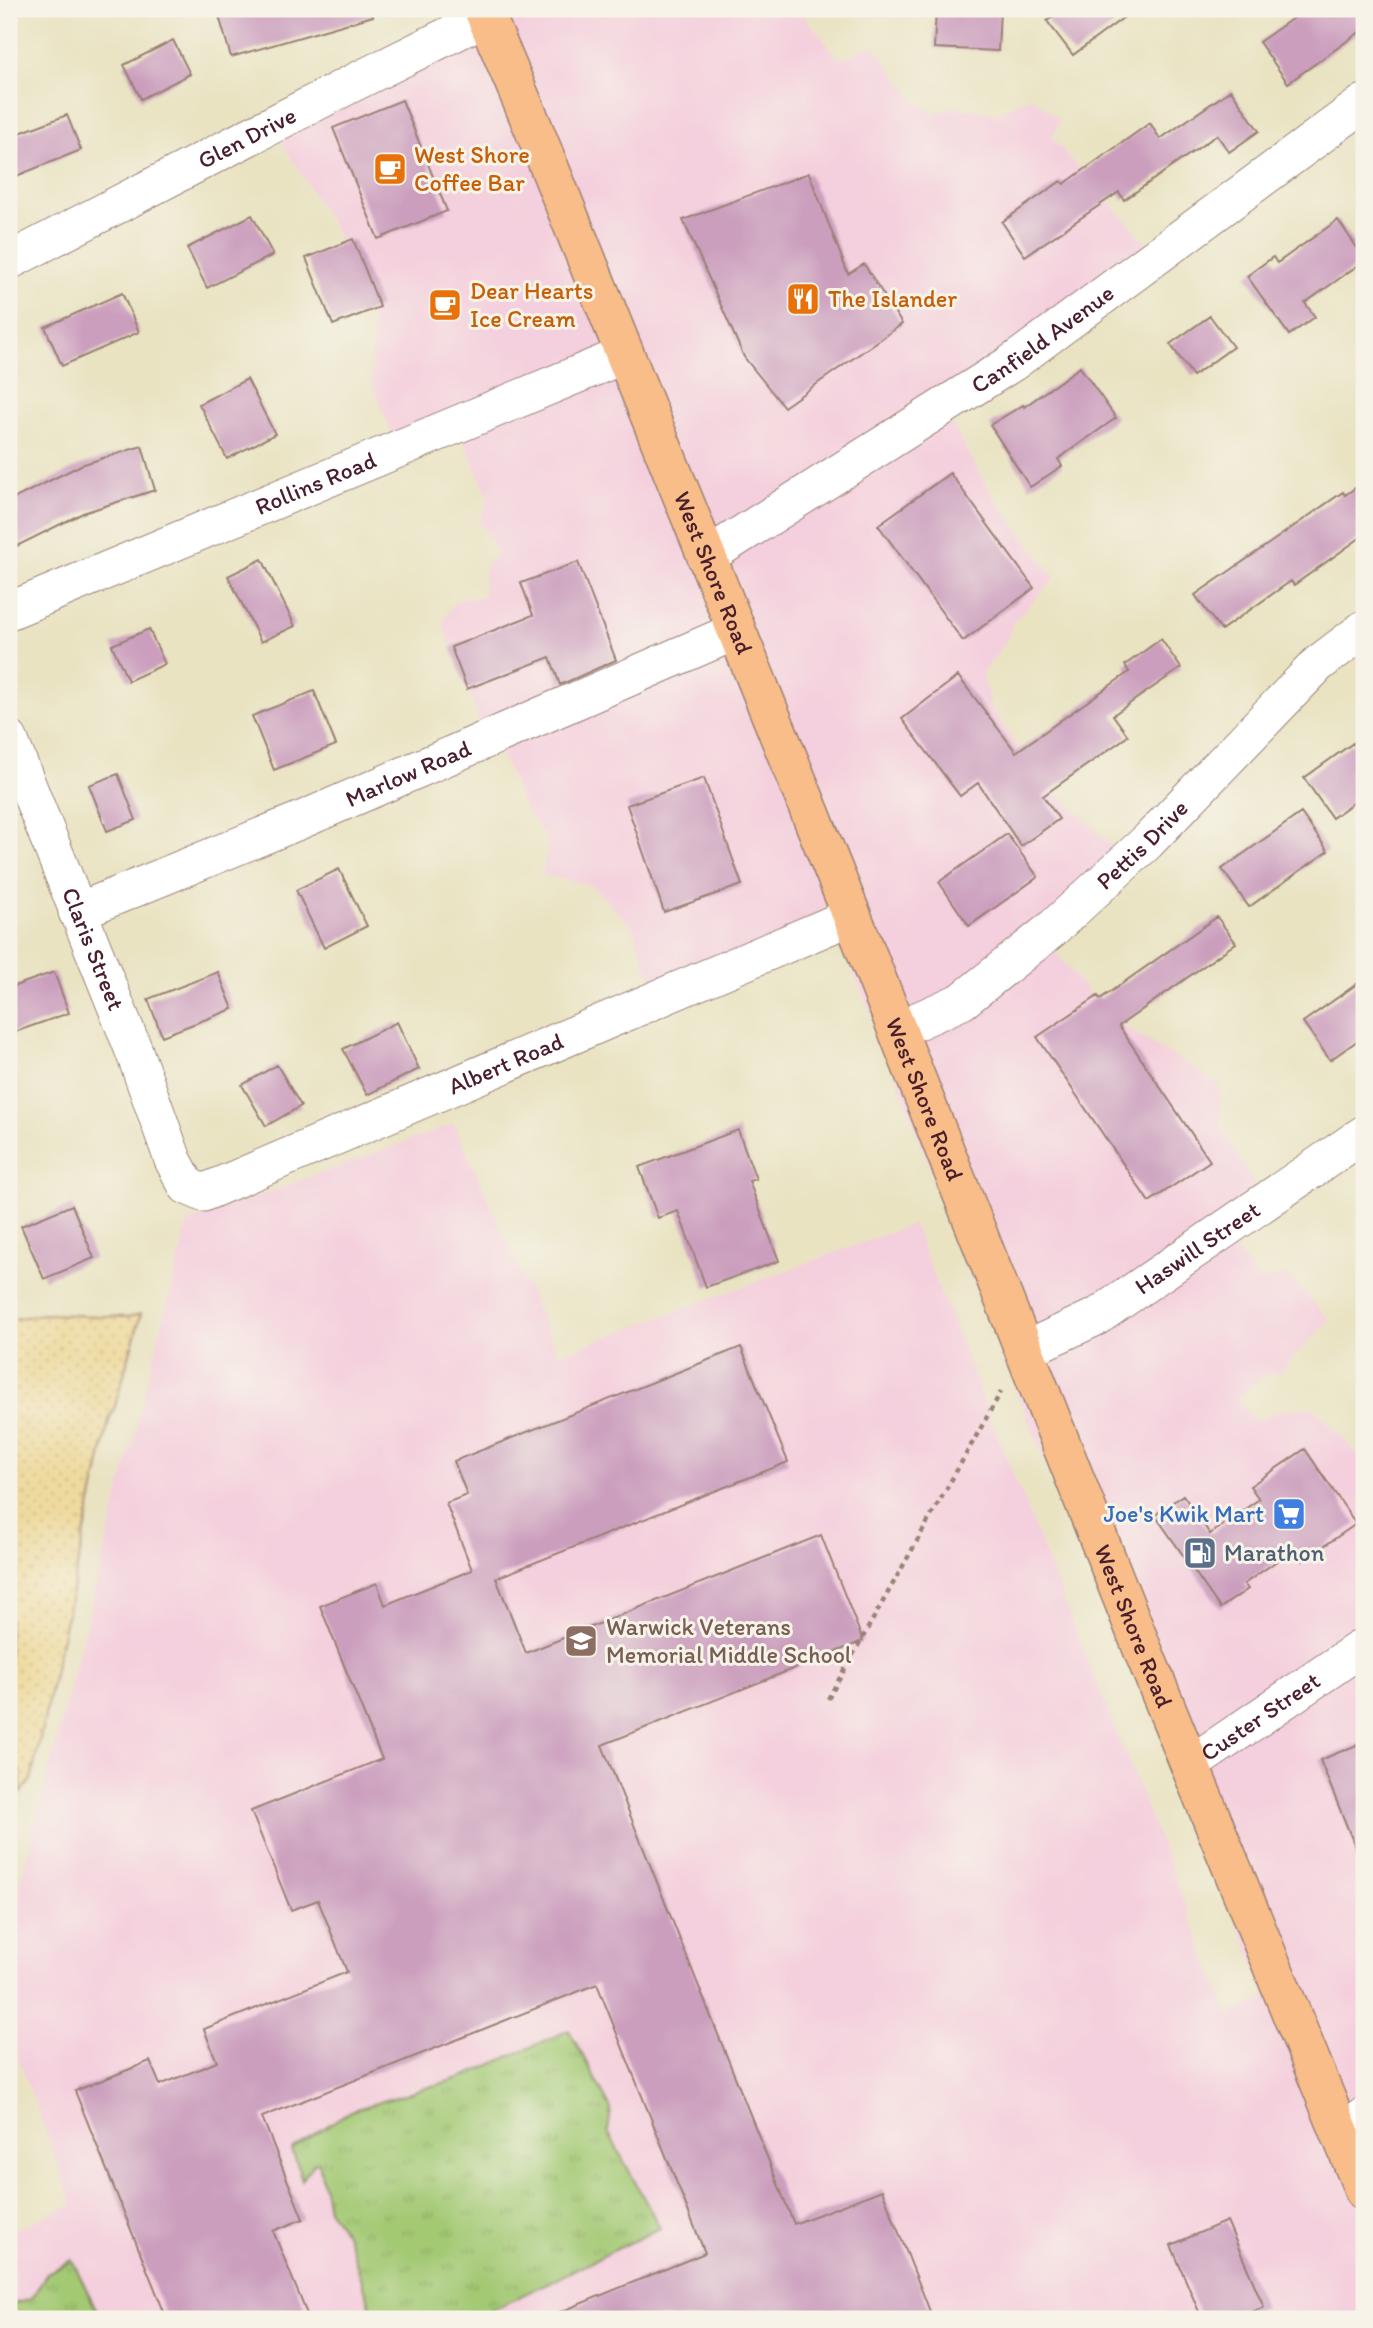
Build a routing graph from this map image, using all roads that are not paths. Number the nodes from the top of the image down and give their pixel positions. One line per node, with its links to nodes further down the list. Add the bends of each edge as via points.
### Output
1 (484, 13): 3 (street, Glen Drive); 4 (main road, West Shore Road)
2 (1364, 103): 5 (street, Canfield Avenue, via 1012,363)
3 (9, 261)
4 (624, 355): 5 (main road, West Shore Road); 6 (street, Rollins Road)
5 (706, 557): 8 (main road, West Shore Road)
6 (9, 611)
7 (1364, 629): 12 (street, Pettis Drive, via 1318,664 1147,842 1051,930 962,1001)
8 (736, 631): 10 (street, Marlow Road); 11 (main road, West Shore Road)
9 (9, 739): 10 (street, Claris Street)
10 (77, 912): 14 (street, Claris Street)
11 (852, 916): 12 (main road, West Shore Road); 14 (street, Albert Road, via 203,1193 187,1186)
12 (897, 1030): 15 (main road, West Shore Road)
13 (1364, 1134): 15 (street, Haswill Street, via 1098,1316)
14 (173, 1160)
15 (1025, 1350): 17 (main road, West Shore Road)
16 (1364, 1646): 17 (street, Custer Street)
17 (1191, 1764): 18 (main road, West Shore Road)
18 (1352, 2125): 19 (main road, West Shore Road)
19 (1364, 2191)

